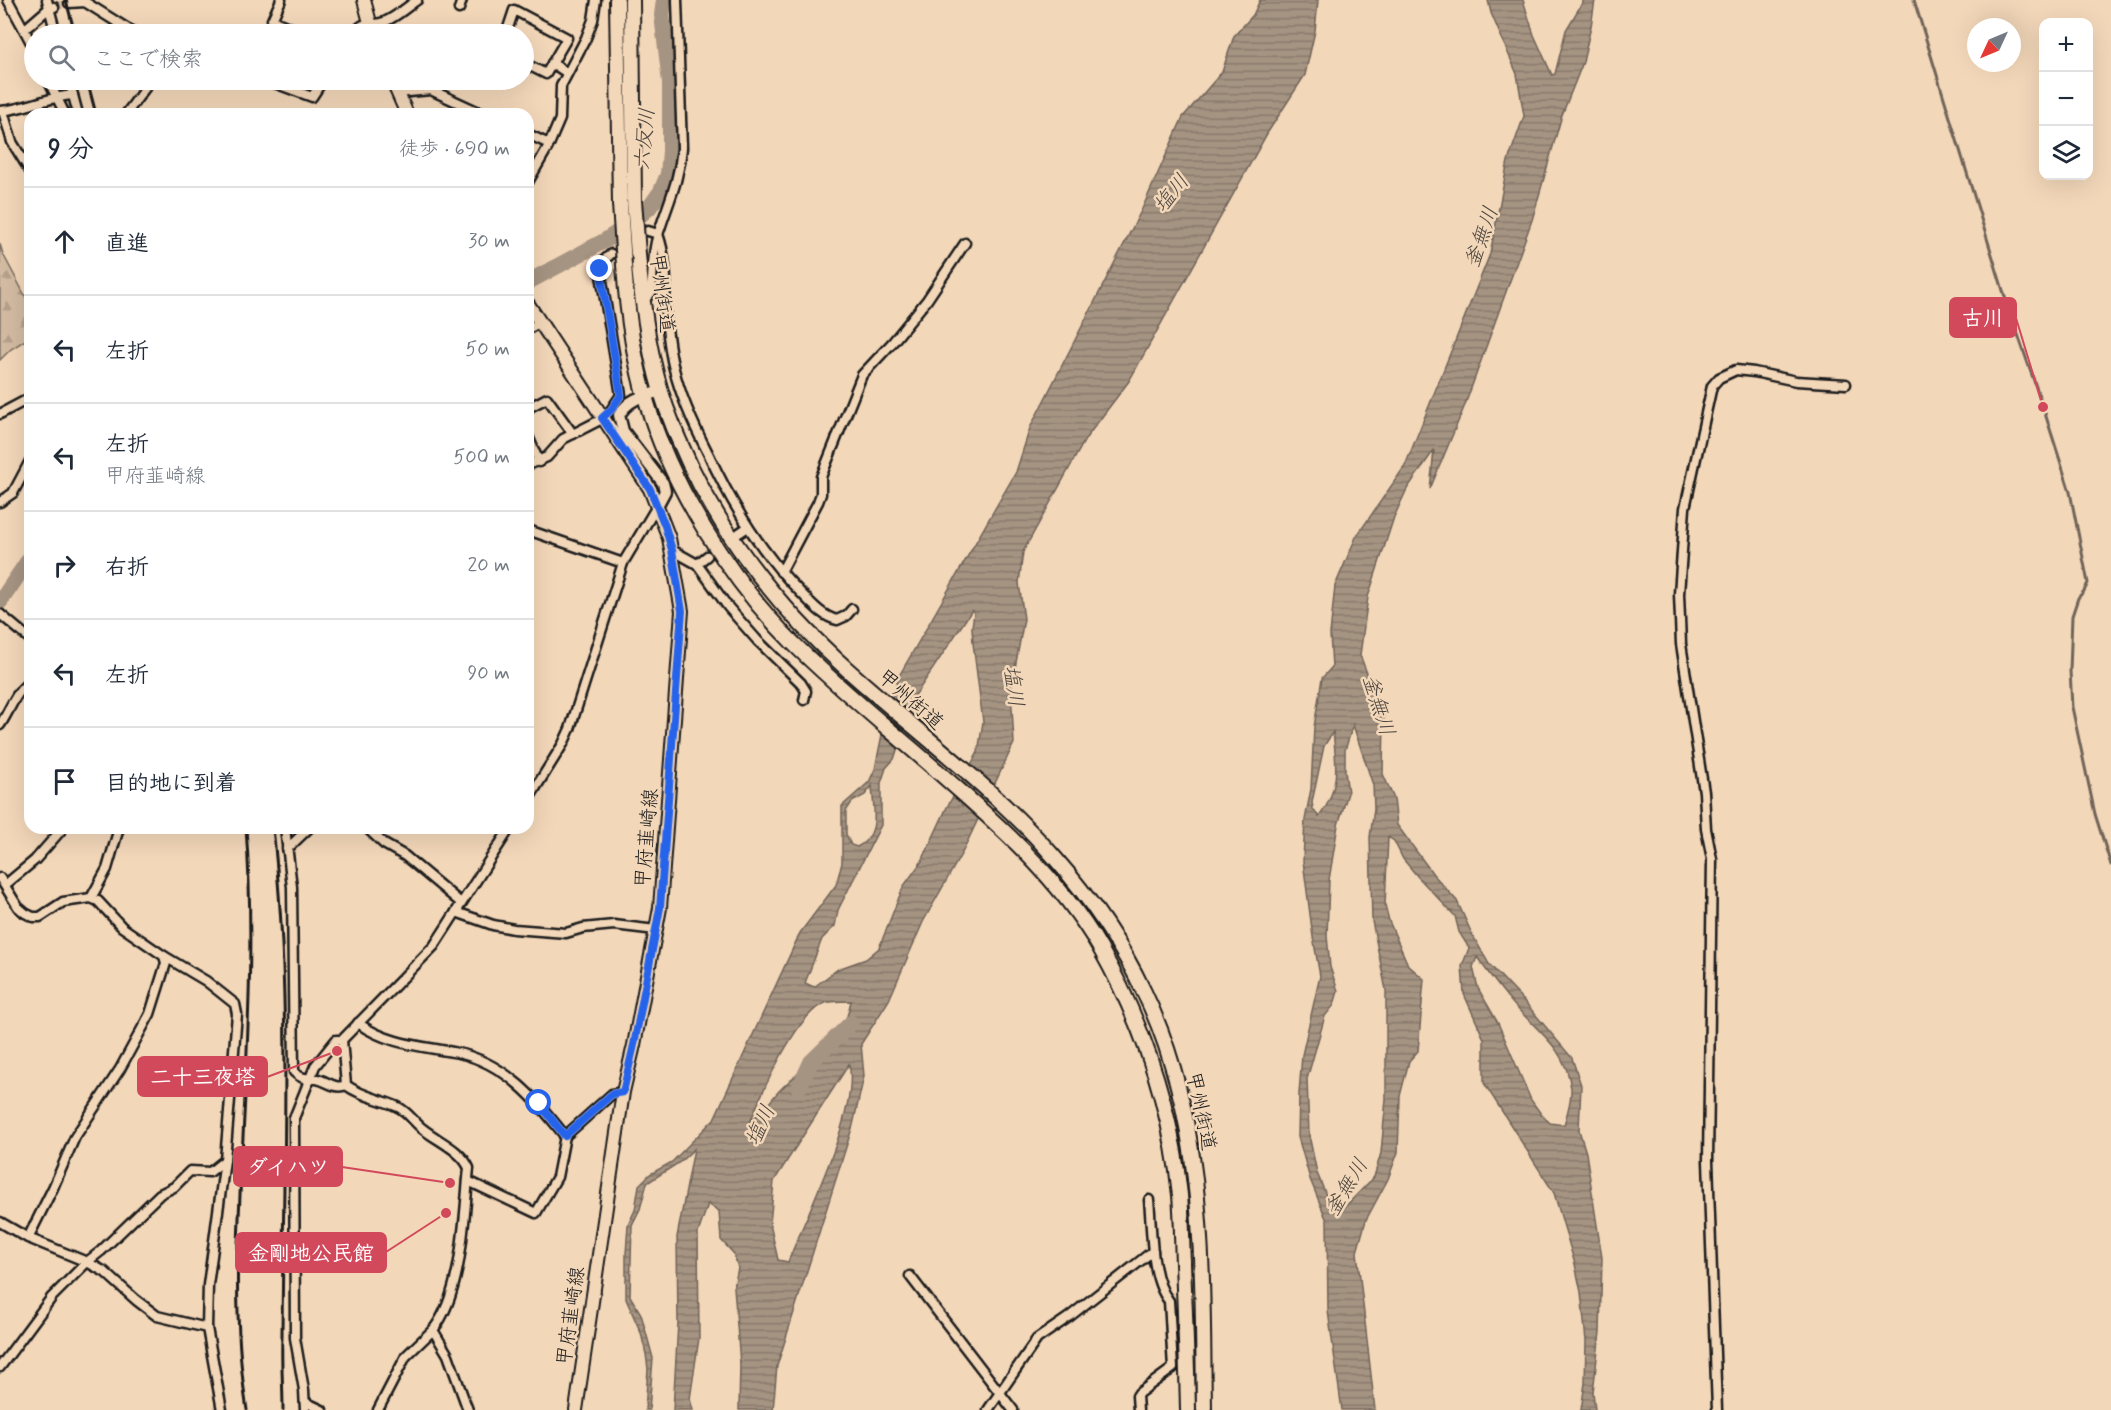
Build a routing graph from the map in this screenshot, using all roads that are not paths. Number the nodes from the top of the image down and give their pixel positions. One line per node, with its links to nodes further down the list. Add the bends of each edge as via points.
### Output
1 (8, 0): 16 (street)
2 (281, 0): 14 (street, via 272,20)
3 (417, 0): 10 (street, via 382,23)
4 (596, 0): 19 (street, via 586,38)
5 (617, 0): 51 (highway, 甲州街道, bridge, via 620,204 626,297)
6 (632, 0): 47 (highway, 甲州街道, bridge, via 634,200)
7 (677, 0): 44 (street, via 681,157 678,180)
8 (75, 1): 13 (street, via 85,2)
9 (50, 6): 11 (street); 12 (street)
10 (369, 14)
11 (30, 24)
12 (54, 24)
13 (120, 24)
14 (281, 24)
15 (509, 24): 17 (street, via 514,10 567,38)
16 (24, 27)
17 (552, 63): 18 (street, via 546,74); 19 (street)
18 (534, 68)
19 (567, 73): 40 (street, via 561,86 560,119)
20 (52, 90): 30 (street)
21 (72, 90): 29 (street)
22 (144, 90): 35 (street)
23 (293, 90): 24 (street, via 312,97)
24 (317, 90)
25 (397, 90): 28 (main road)
26 (432, 90): 37 (street)
27 (432, 90): 28 (street)
28 (398, 93): 36 (main road)
29 (73, 95): 30 (street); 34 (street)
30 (55, 96): 32 (street); 33 (street)
31 (24, 108): 38 (street)
32 (25, 108)
33 (62, 108)
34 (76, 108)
35 (130, 108)
36 (404, 108)
37 (470, 108)
38 (1, 111): 41 (street)
39 (534, 137): 40 (street)
40 (549, 144): 42 (street)
41 (24, 161)
42 (534, 171)
43 (648, 231): 44 (street)
44 (658, 234): 47 (street, via 651,293); 63 (street, via 663,247 664,301 673,368 698,433)
45 (965, 243): 70 (street, via 927,300 862,375 820,477 818,502)
46 (611, 254): 55 (street, via 600,269 621,395)
47 (643, 301): 50 (highway, 甲州街道)
48 (534, 326): 55 (main road, 甲府韮崎線)
49 (1846, 384): 123 (street, via 1797,381 1736,370 1719,378 1713,386 1685,508 1680,644 1712,859 1708,1161)
50 (662, 391): 51 (street); 109 (highway, 甲州街道, via 688,462 706,497 766,587 847,670 980,784 1053,855 1114,937 1144,993 1168,1051 1187,1122 1198,1192)
51 (645, 396): 62 (street, via 626,404 619,415 623,431 663,483); 108 (highway, 甲州街道, via 668,459 691,504 753,599 791,641 968,798 1044,873 1099,947 1128,1002 1150,1059 1168,1124 1180,1195)
52 (24, 401): 54 (street)
53 (534, 405): 56 (street, via 547,398)
54 (0, 414)
55 (602, 418): 56 (street); 62 (main road, 甲府韮崎線, via 650,489)
56 (573, 434): 58 (street)
57 (534, 450): 58 (street)
58 (539, 462): 59 (street)
59 (534, 463)
60 (24, 472): 61 (street, via 13,493)
61 (0, 502)
62 (657, 506): 66 (main road, 甲府韮崎線); 68 (street)
63 (748, 527): 65 (street); 70 (street)
64 (534, 532): 68 (street)
65 (739, 533)
66 (672, 550): 69 (street); 89 (main road, 甲府韮崎線, via 682,611 665,858)
67 (707, 556): 69 (street)
68 (623, 563): 77 (street, via 570,729)
69 (697, 564): 75 (street, via 742,623 801,682 806,692)
70 (781, 572): 71 (street, via 822,614 837,620)
71 (852, 609)
72 (1, 615): 73 (street)
73 (24, 634)
74 (24, 687): 76 (street)
75 (804, 700)
76 (0, 725)
77 (534, 791)
78 (58, 834): 85 (street, via 34,860)
79 (117, 834): 86 (street, via 107,869)
80 (286, 834): 84 (street)
81 (303, 834): 84 (street)
82 (374, 834): 87 (street)
83 (506, 834): 87 (street)
84 (287, 849): 93 (street, via 292,887 294,1072)
85 (2, 881): 86 (street, via 18,907 33,917 40,917 63,902)
86 (91, 898): 90 (street, via 122,927)
87 (462, 903): 88 (street)
88 (456, 912): 89 (street, via 514,929 566,933 614,925); 91 (street, via 434,946)
89 (656, 930): 95 (main road, 甲府韮崎線)
90 (164, 956): 97 (street, via 235,1004); 101 (street, via 160,988 145,1023 75,1137)
91 (358, 1023): 92 (street); 96 (street, via 398,1042 460,1053 497,1068 539,1103)
92 (342, 1040): 93 (street, via 336,1040 323,1054); 94 (street)
93 (309, 1080): 94 (street, via 334,1087); 112 (street, via 294,1118 293,1134 295,1338)
94 (346, 1085): 98 (street, via 406,1112 466,1162)
95 (623, 1092): 96 (street, via 612,1094); 117 (main road, 甲府韮崎線)
96 (565, 1136): 98 (street, via 557,1177 536,1213)
97 (225, 1160): 103 (street, via 210,1172 190,1171); 105 (street, via 211,1253)
98 (468, 1181): 106 (street, via 456,1278 442,1319)
99 (1149, 1200): 102 (street)
100 (0, 1222): 101 (street)
101 (28, 1238): 103 (street)
102 (1153, 1251): 107 (street, via 1159,1283 1169,1301); 111 (street, via 1037,1339)
103 (87, 1262): 105 (street, via 105,1272 157,1316); 110 (street, via 52,1298)
104 (909, 1276): 111 (street)
105 (207, 1328): 113 (street)
106 (433, 1330): 115 (street, via 406,1356); 116 (street, via 448,1355)
107 (1171, 1339): 108 (street); 120 (street, via 1173,1368 1139,1393)
108 (1186, 1340): 109 (street); 121 (highway, 甲州街道)
109 (1203, 1341): 122 (highway, 甲州街道)
110 (0, 1367)
111 (1001, 1393): 118 (street); 119 (street)
112 (305, 1406): 114 (street)
113 (222, 1410)
114 (322, 1410)
115 (378, 1410)
116 (468, 1410)
117 (576, 1410)
118 (988, 1410)
119 (1013, 1410)
120 (1138, 1410)
121 (1188, 1410)
122 (1204, 1410)
123 (1717, 1410)

